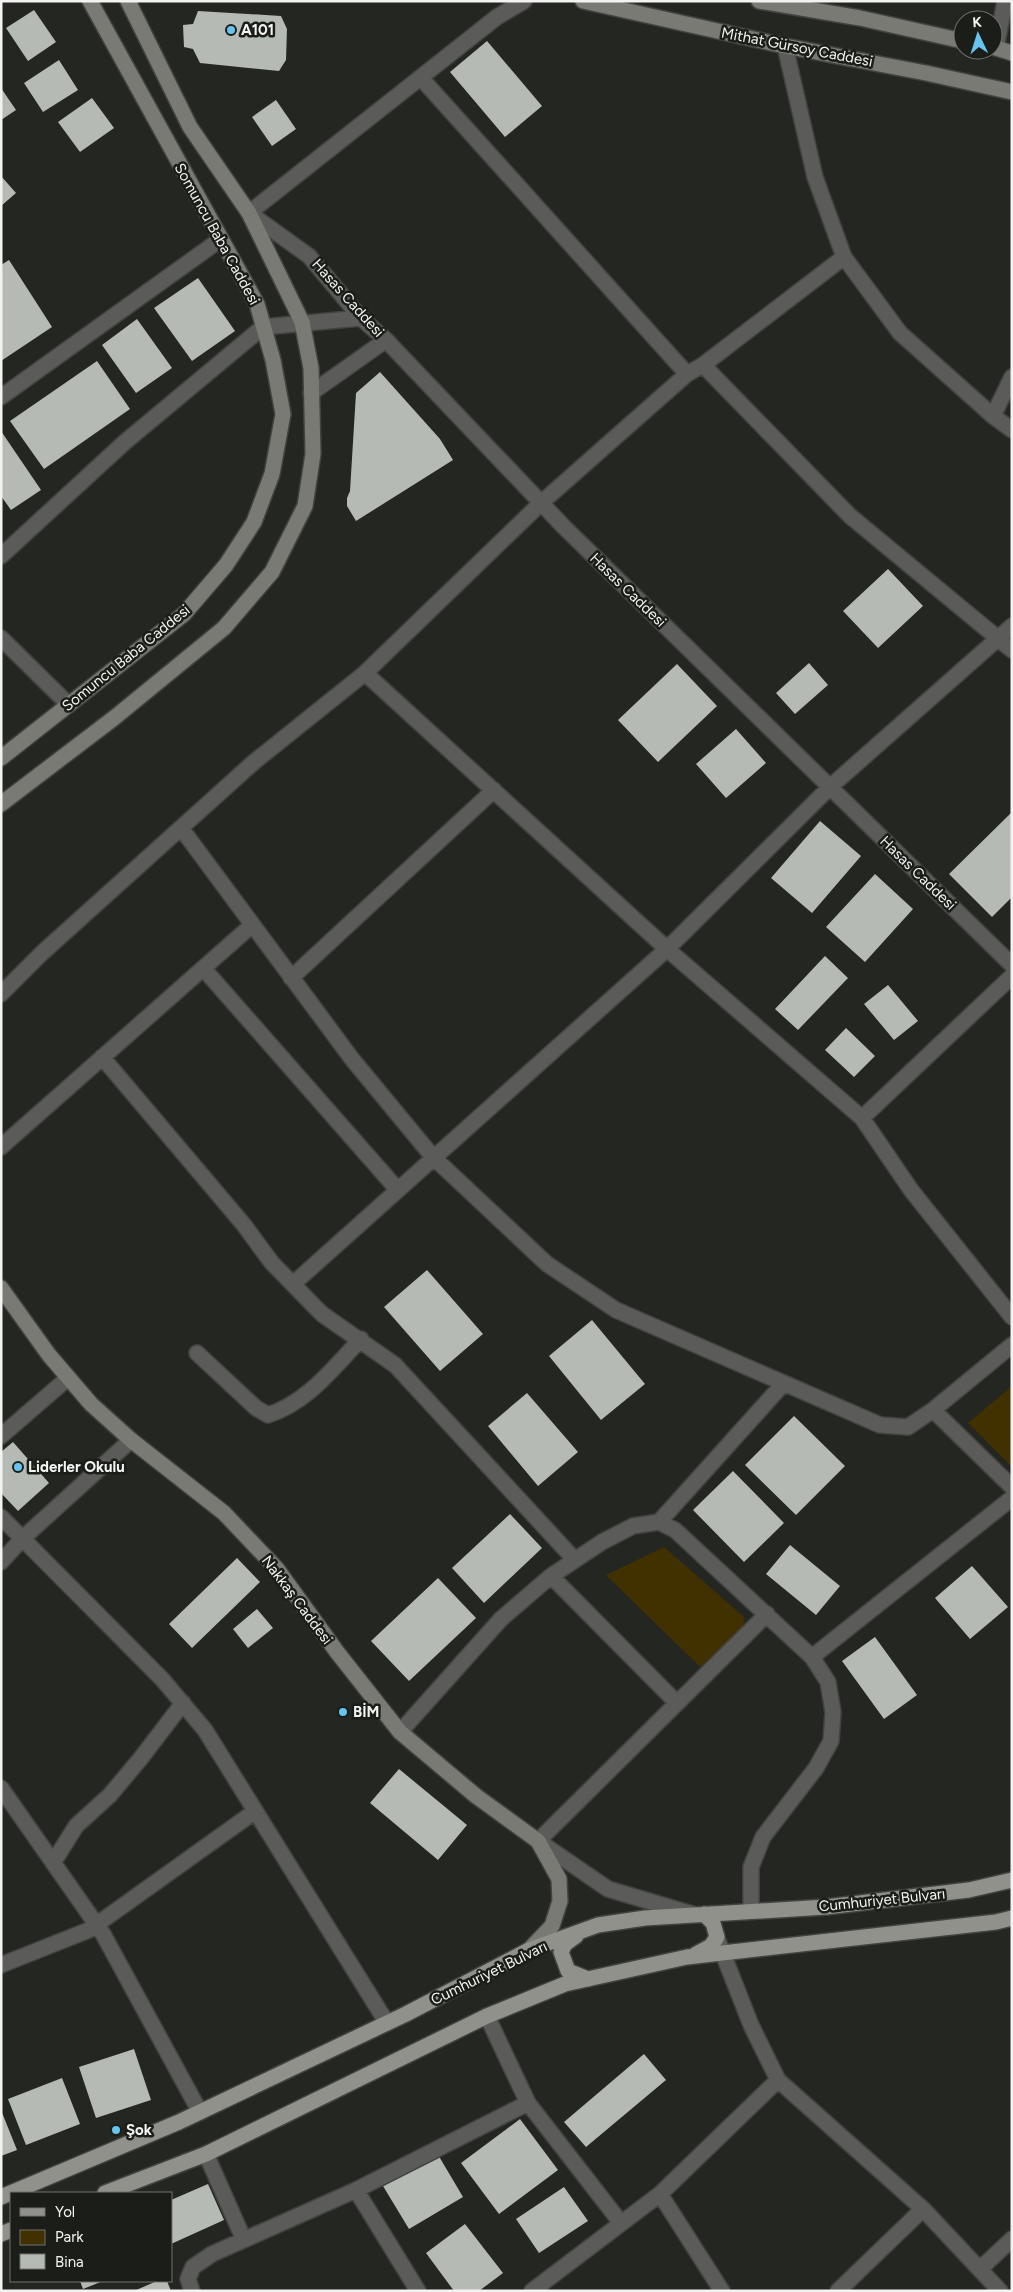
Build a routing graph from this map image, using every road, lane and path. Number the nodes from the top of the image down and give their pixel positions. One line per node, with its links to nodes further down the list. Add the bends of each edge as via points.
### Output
1 (90, 1): 11 (main road, Somuncu Baba Caddesi)
2 (128, 1): 10 (main road, via 190,127)
3 (524, 1): 8 (street, via 497,18)
4 (583, 1): 7 (main road, Mithat Gürsoy Caddesi)
5 (759, 1): 6 (main road, via 860,18)
6 (953, 39)
7 (785, 46): 9 (main road, Mithat Gürsoy Caddesi); 12 (street, via 815,177)
8 (421, 78): 10 (street); 18 (street)
9 (1012, 92)
10 (249, 213): 13 (street, Hasas Caddesi, via 309,256); 14 (main road)
11 (221, 239): 15 (main road, Somuncu Baba Caddesi, via 257,304); 21 (street)
12 (844, 257): 17 (street); 22 (street, via 900,332)
13 (361, 318): 14 (street); 16 (street, Hasas Caddesi)
14 (302, 322): 15 (street); 20 (main road)
15 (263, 327): 25 (street, via 125,442); 31 (main road, Somuncu Baba Caddesi, via 283,414 272,474 254,522 226,565 184,614)
16 (386, 340): 20 (street); 24 (street, Hasas Caddesi)
17 (704, 365): 18 (street); 27 (street, via 850,516)
18 (687, 374): 24 (street)
19 (1012, 377): 22 (street)
20 (312, 393): 35 (main road, via 313,454 305,506 272,572 224,628)
21 (1, 397)
22 (993, 416): 23 (street)
23 (1012, 430)
24 (541, 503): 30 (street); 33 (street, Hasas Caddesi)
25 (1, 556)
26 (1012, 626): 27 (street)
27 (998, 637): 29 (street); 33 (street)
28 (1, 638): 31 (street)
29 (1012, 650)
30 (365, 673): 34 (street); 36 (street, via 254,762)
31 (69, 705): 32 (main road, Somuncu Baba Caddesi)
32 (1, 758)
33 (830, 787): 38 (street); 39 (street, Hasas Caddesi)
34 (494, 790): 38 (street); 42 (street)
35 (1, 804)
36 (181, 828): 37 (street); 43 (street)
37 (252, 925): 40 (street); 42 (street)
38 (667, 948): 45 (street); 47 (street)
39 (1012, 965)
40 (203, 968): 44 (street); 48 (street)
41 (1012, 976): 45 (street)
42 (291, 978): 47 (street, via 352,1059)
43 (1, 994)
44 (102, 1057): 46 (street); 49 (street)
45 (862, 1118): 51 (street, via 911,1190)
46 (1, 1147)
47 (433, 1157): 48 (street); 56 (street, via 547,1264 616,1310)
48 (397, 1189): 49 (street)
49 (293, 1284): 52 (street, via 322,1314)
50 (1, 1288): 55 (main road, Nakkaş Caddesi)
51 (1012, 1317)
52 (361, 1339): 54 (street, via 311,1391 268,1415 256,1408); 65 (street, via 395,1365)
53 (1012, 1344): 57 (street)
54 (197, 1352)
55 (68, 1378): 58 (street); 59 (main road, Nakkaş Caddesi)
56 (784, 1383): 57 (street, via 880,1424 908,1427); 63 (street)
57 (933, 1410): 60 (street)
58 (1, 1436)
59 (131, 1440): 64 (street); 72 (main road, Nakkaş Caddesi, via 224,1513 277,1569)
60 (1012, 1487)
61 (1012, 1498): 69 (street)
62 (1, 1517): 64 (street)
63 (659, 1522): 65 (street, via 633,1526); 68 (street, via 676,1530)
64 (23, 1538): 66 (street); 71 (street)
65 (575, 1560): 67 (street)
66 (1, 1562)
67 (551, 1576): 70 (street); 72 (street, via 500,1619)
68 (767, 1614): 69 (street); 70 (street)
69 (812, 1657): 78 (street, via 828,1682 833,1712 831,1741 816,1768 763,1837 751,1867)
70 (676, 1702): 75 (street)
71 (183, 1704): 74 (street, via 205,1730); 76 (street, via 110,1794 76,1826)
72 (400, 1732): 75 (main road, Nakkaş Caddesi, via 476,1796)
73 (1, 1788): 76 (street)
74 (254, 1812): 81 (street); 90 (street)
75 (538, 1841): 79 (street, via 608,1889); 84 (main road, via 559,1879 560,1901 552,1926)
76 (53, 1863): 81 (street)
77 (1012, 1880): 78 (main road, Cumhuriyet Bulvarı, via 969,1890 826,1907)
78 (751, 1911): 79 (main road, Cumhuriyet Bulvarı)
79 (698, 1914): 82 (main road, Cumhuriyet Bulvarı, via 645,1918); 83 (main road, via 713,1923)
80 (1011, 1920): 85 (main road)
81 (97, 1924): 87 (street); 93 (street)
82 (583, 1931): 84 (main road, Cumhuriyet Bulvarı); 88 (main road, via 565,1944 561,1952 568,1971)
83 (717, 1937): 85 (street); 86 (main road, via 712,1946)
84 (529, 1950): 90 (main road, Cumhuriyet Bulvarı)
85 (723, 1953): 86 (main road); 91 (street, via 751,2024)
86 (688, 1957): 88 (main road)
87 (1, 1965)
88 (588, 1979): 89 (main road, via 564,1984)
89 (487, 2016): 92 (street); 94 (main road)
90 (387, 2023): 93 (main road, Cumhuriyet Bulvarı)
91 (778, 2080): 98 (street); 99 (street)
92 (528, 2103): 95 (street); 100 (street)
93 (200, 2112): 96 (main road, Cumhuriyet Bulvarı)
94 (206, 2154): 97 (main road); 102 (street)
95 (356, 2190): 102 (street); 105 (street)
96 (13, 2192)
97 (108, 2192)
98 (660, 2194): 100 (street); 107 (street)
99 (923, 2209): 103 (street); 108 (street)
100 (621, 2223): 106 (street)
101 (1012, 2239): 103 (street)
102 (244, 2240): 104 (street, via 212,2254 193,2267 188,2279)
103 (980, 2269): 109 (street)
104 (192, 2291)
105 (418, 2291)
106 (532, 2291)
107 (722, 2291)
108 (838, 2291)
109 (1000, 2291)

